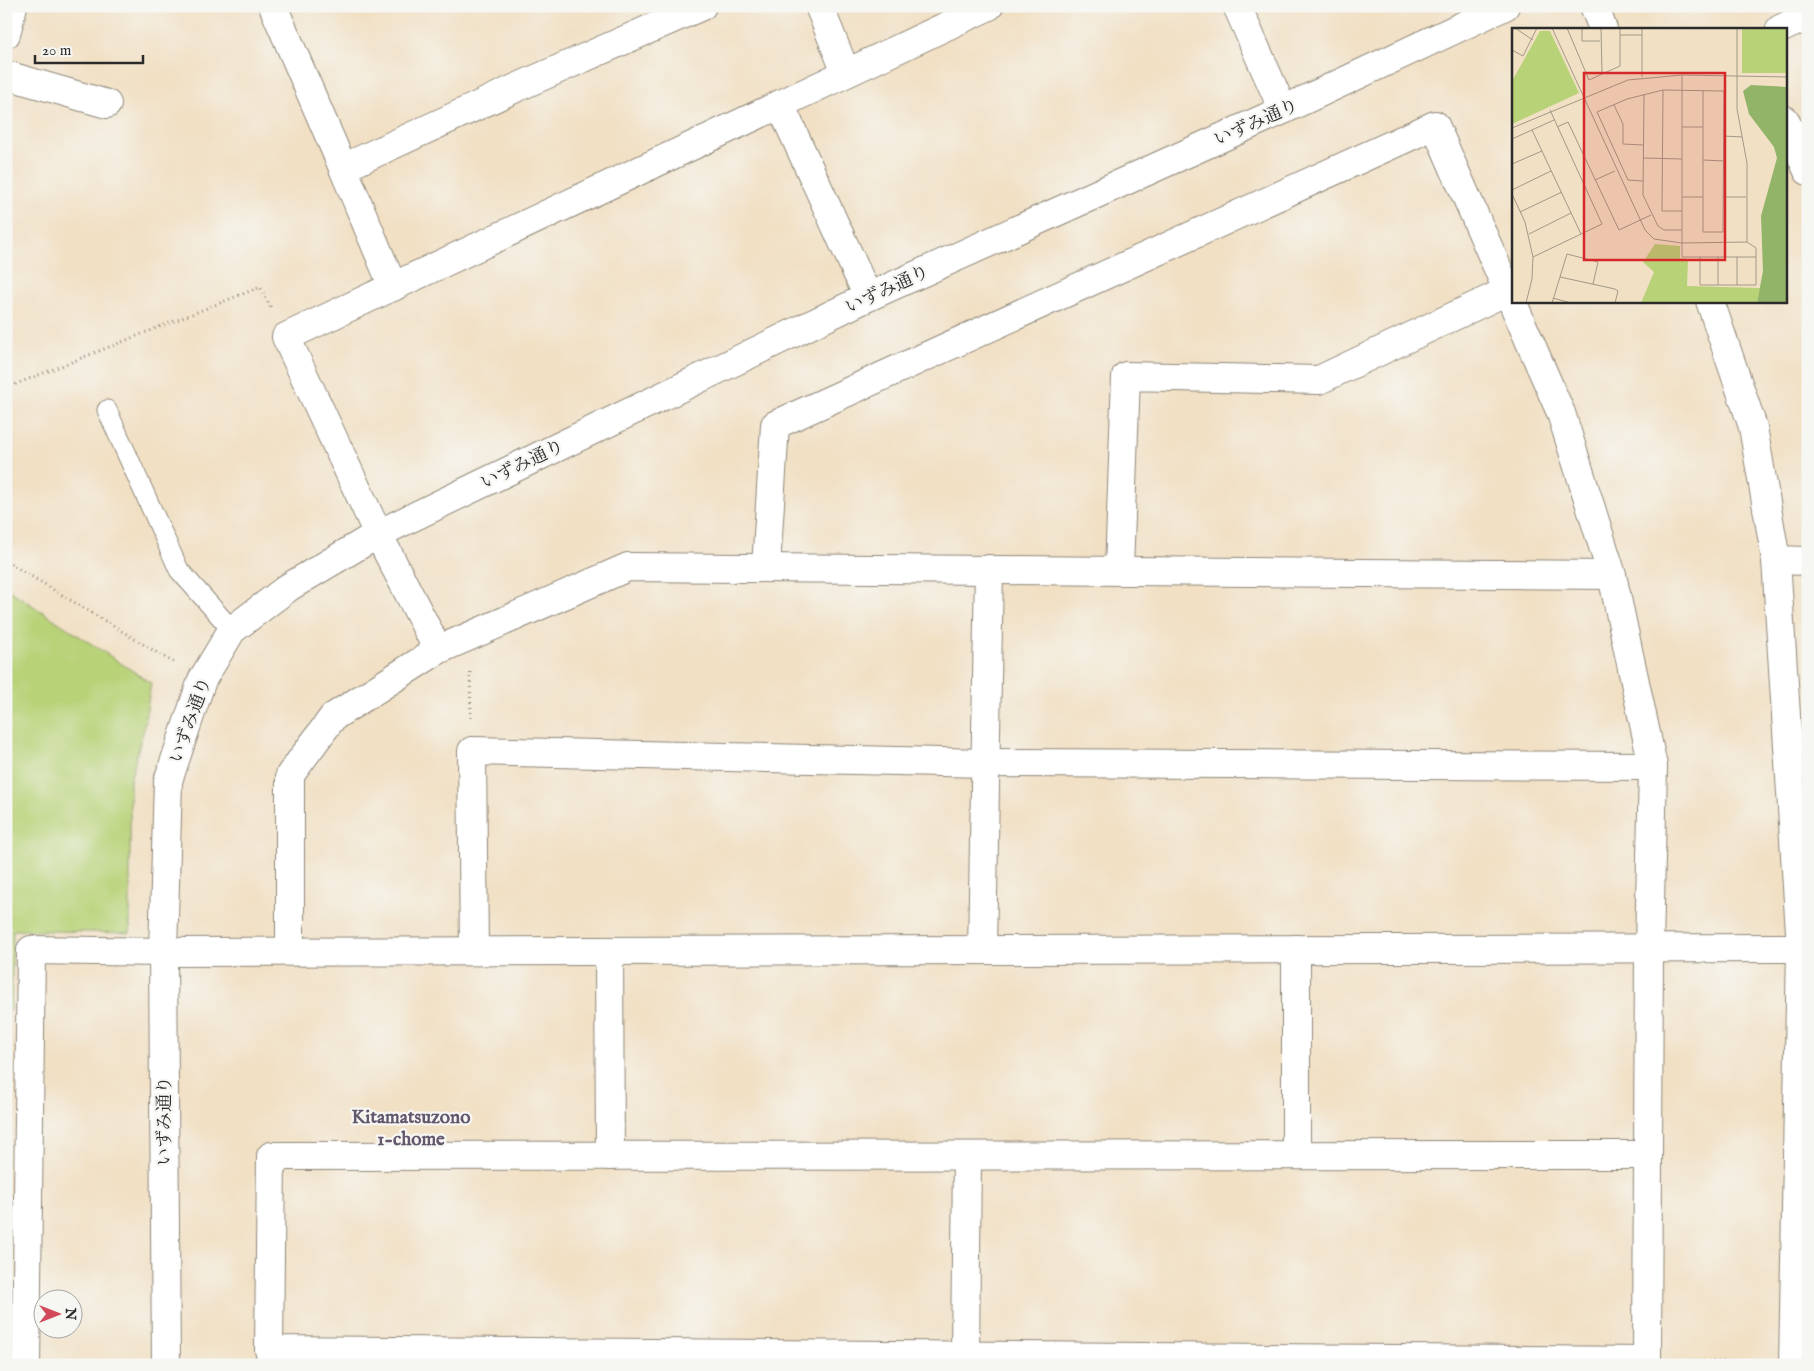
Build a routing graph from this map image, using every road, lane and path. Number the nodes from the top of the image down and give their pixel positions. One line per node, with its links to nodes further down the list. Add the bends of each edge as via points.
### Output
1 (13, 6): 12 (street)
2 (273, 6): 19 (street)
3 (702, 6): 19 (street)
4 (819, 6): 13 (street)
5 (989, 6): 13 (street)
6 (1237, 6): 17 (street)
7 (1505, 6): 17 (street, いずみ通り)
8 (1594, 6): 10 (street)
9 (1808, 16): 11 (street)
10 (1604, 28)
11 (1782, 28)
12 (6, 34)
13 (846, 73): 16 (street)
14 (6, 75): 15 (street)
15 (107, 104)
16 (780, 104): 21 (street); 23 (street)
17 (1283, 110): 23 (street, いずみ通り)
18 (1786, 122): 20 (street)
19 (343, 168): 21 (street)
20 (1807, 170)
21 (393, 287): 25 (street)
22 (1507, 291): 32 (street, via 1435,125 775,425); 34 (street, via 1320,380 1126,376); 35 (street, via 1561,412)
23 (868, 297): 28 (street, いずみ通り)
24 (1710, 302): 29 (street, via 1753,427)
25 (286, 337): 26 (path, via 260,287); 28 (street)
26 (6, 388)
27 (107, 410): 36 (lane, via 179,570)
28 (378, 534): 36 (street, いずみ通り, via 289,587); 38 (street)
29 (1776, 560): 31 (street); 43 (street)
30 (6, 561): 39 (path)
31 (1808, 561)
32 (766, 567): 33 (street); 37 (street, via 628,567)
33 (989, 569): 34 (street); 41 (street)
34 (1119, 570): 35 (street)
35 (1612, 576): 42 (street)
36 (232, 630): 39 (street, いずみ通り)
37 (470, 636): 38 (street); 40 (path)
38 (438, 650): 50 (street, via 333,717 290,775)
39 (202, 680): 49 (street, いずみ通り, via 168,781)
40 (472, 751): 41 (street); 47 (street)
41 (985, 763): 42 (street); 46 (street)
42 (1652, 766): 45 (street)
43 (1801, 948): 45 (street); 61 (street)
44 (1296, 949): 45 (street); 46 (street); 52 (street)
45 (1649, 949): 53 (street)
46 (982, 950): 48 (street)
47 (474, 951): 48 (street); 50 (street)
48 (609, 951): 54 (street)
49 (163, 952): 50 (street); 51 (street, via 30,950); 63 (street, いずみ通り)
50 (290, 952)
51 (18, 1123): 56 (street)
52 (1296, 1155): 53 (street); 55 (street)
53 (1648, 1155): 59 (street)
54 (610, 1156): 55 (street); 58 (street, via 271,1156 269,1350)
55 (967, 1156): 57 (street)
56 (16, 1298): 62 (street)
57 (965, 1356): 58 (street); 60 (street)
58 (610, 1359)
59 (1647, 1360): 60 (street); 61 (path)
60 (1201, 1361)
61 (1794, 1364)
62 (26, 1365)
63 (166, 1365)

